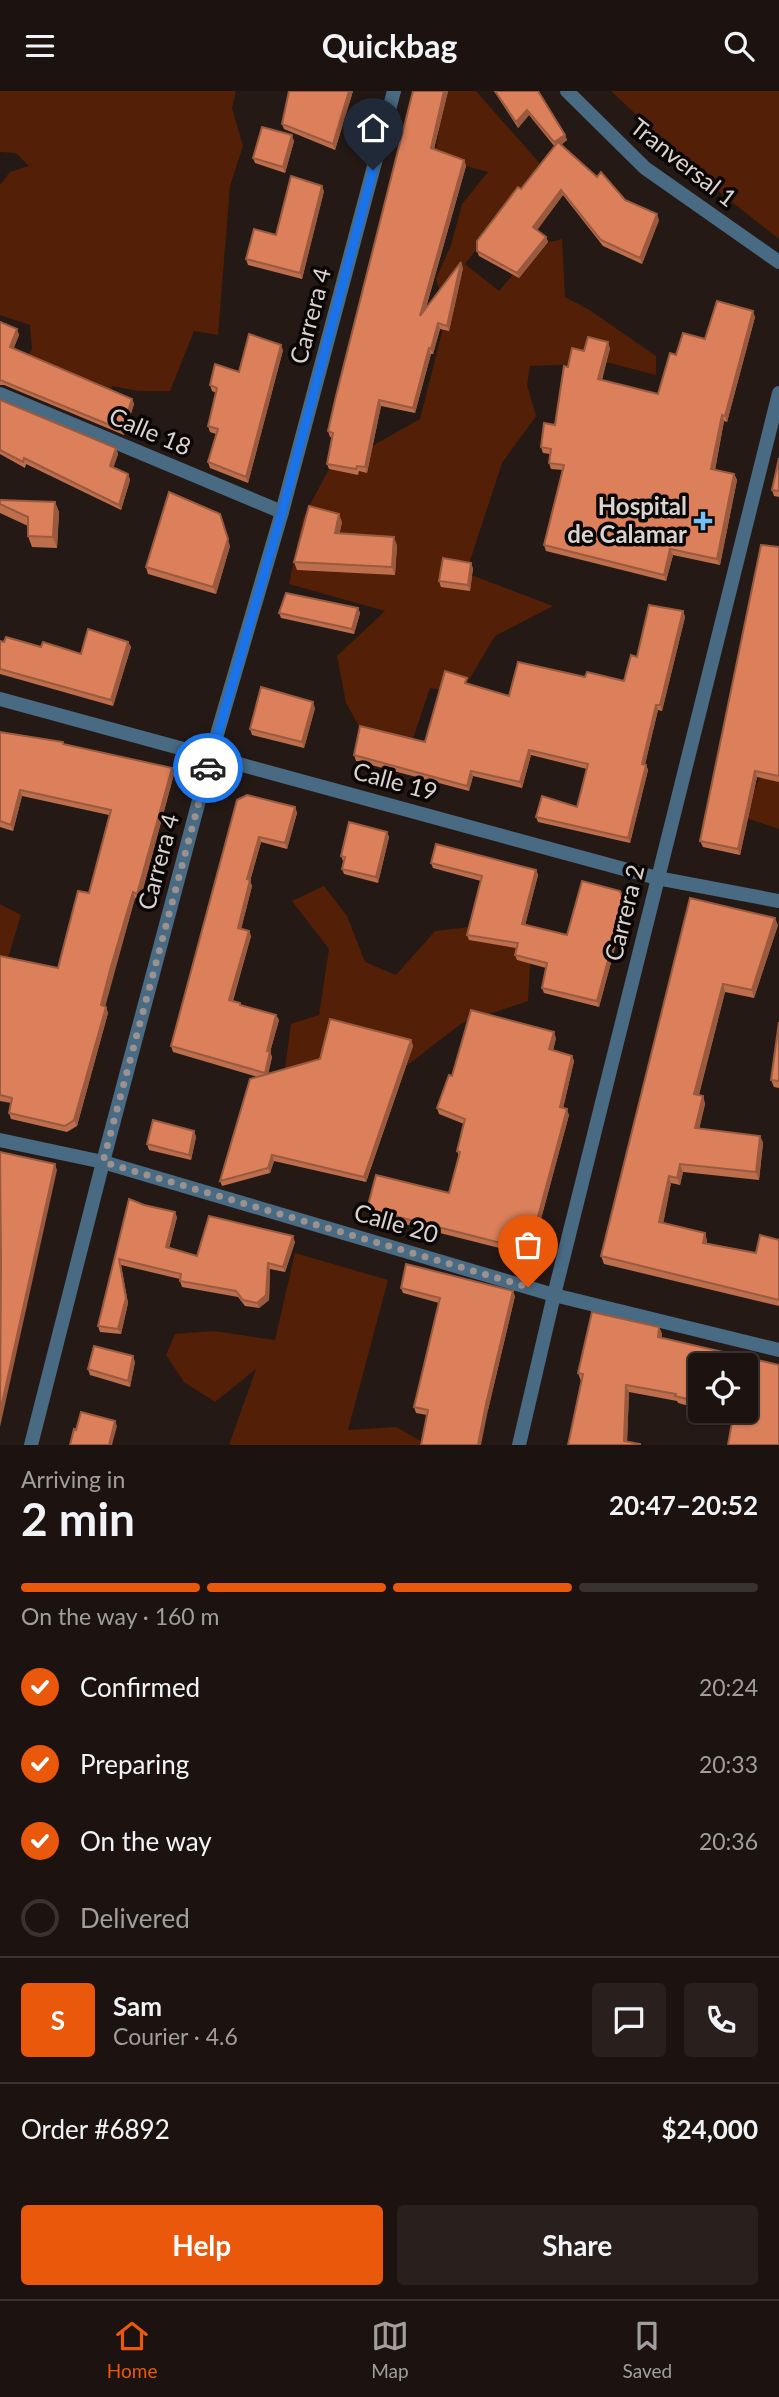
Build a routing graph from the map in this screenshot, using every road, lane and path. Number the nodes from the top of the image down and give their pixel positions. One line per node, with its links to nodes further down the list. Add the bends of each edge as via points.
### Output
1 (394, 91): 6 (street, Carrera 4)
2 (567, 91): 3 (street, Tranversal 1, via 645,168)
3 (779, 262)
4 (779, 393): 9 (street, Carrera 2)
5 (0, 394): 6 (street, Calle 18)
6 (282, 512): 8 (street, Carrera 4)
7 (0, 699): 8 (street, Calle 19)
8 (211, 755): 9 (street, Calle 19); 12 (street, Carrera 4)
9 (657, 878): 10 (street, Calle 19); 13 (street, Carrera 2)
10 (779, 901)
11 (0, 1140): 12 (street, Calle 20)
12 (103, 1162): 13 (street, Calle 20); 15 (street, Carrera 4)
13 (554, 1295): 14 (street, Calle 20); 16 (street, Carrera 2)
14 (779, 1350)
15 (31, 1445)
16 (519, 1445)

